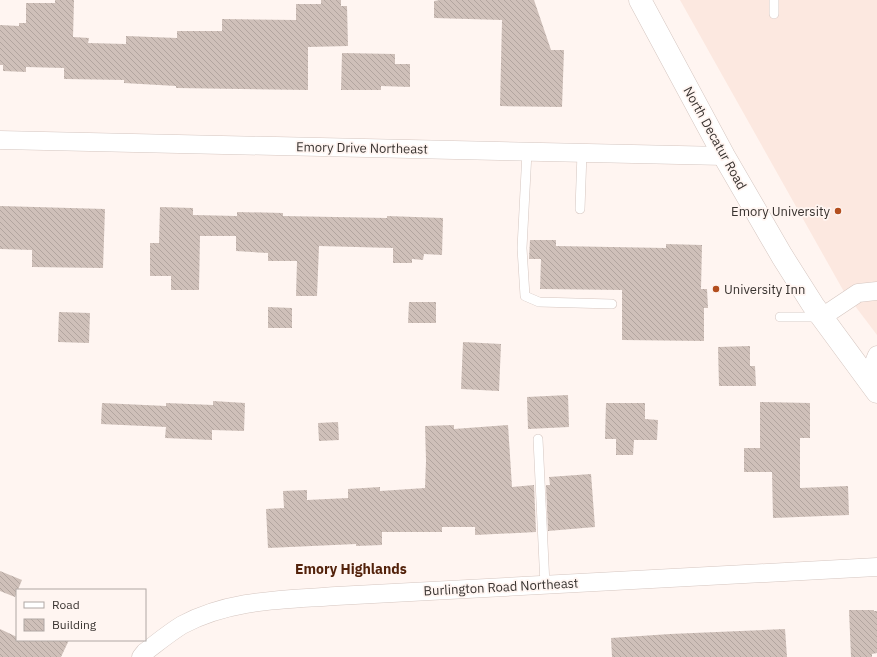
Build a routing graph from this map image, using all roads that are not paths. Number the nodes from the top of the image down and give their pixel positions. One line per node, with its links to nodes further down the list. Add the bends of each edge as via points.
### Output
1 (640, 0): 7 (main road, North Decatur Road)
2 (774, 0): 3 (lane)
3 (774, 14)
4 (0, 140): 5 (street, Emory Drive Northeast)
5 (527, 152): 6 (street, Emory Drive Northeast); 10 (lane, via 522,248 525,296 539,302)
6 (582, 153): 7 (street, Emory Drive Northeast); 8 (lane)
7 (724, 156): 12 (main road, North Decatur Road, via 782,256)
8 (580, 209)
9 (877, 291): 12 (street, via 858,293)
10 (612, 304)
11 (780, 317): 12 (lane)
12 (822, 317): 14 (main road, North Decatur Road)
13 (877, 354): 14 (street, via 873,365)
14 (876, 391)
15 (538, 439): 17 (lane)
16 (877, 567): 17 (street, Burlington Road Northeast)
17 (545, 585): 18 (street, Burlington Road Northeast, via 336,596 236,605 182,625)
18 (141, 657)

